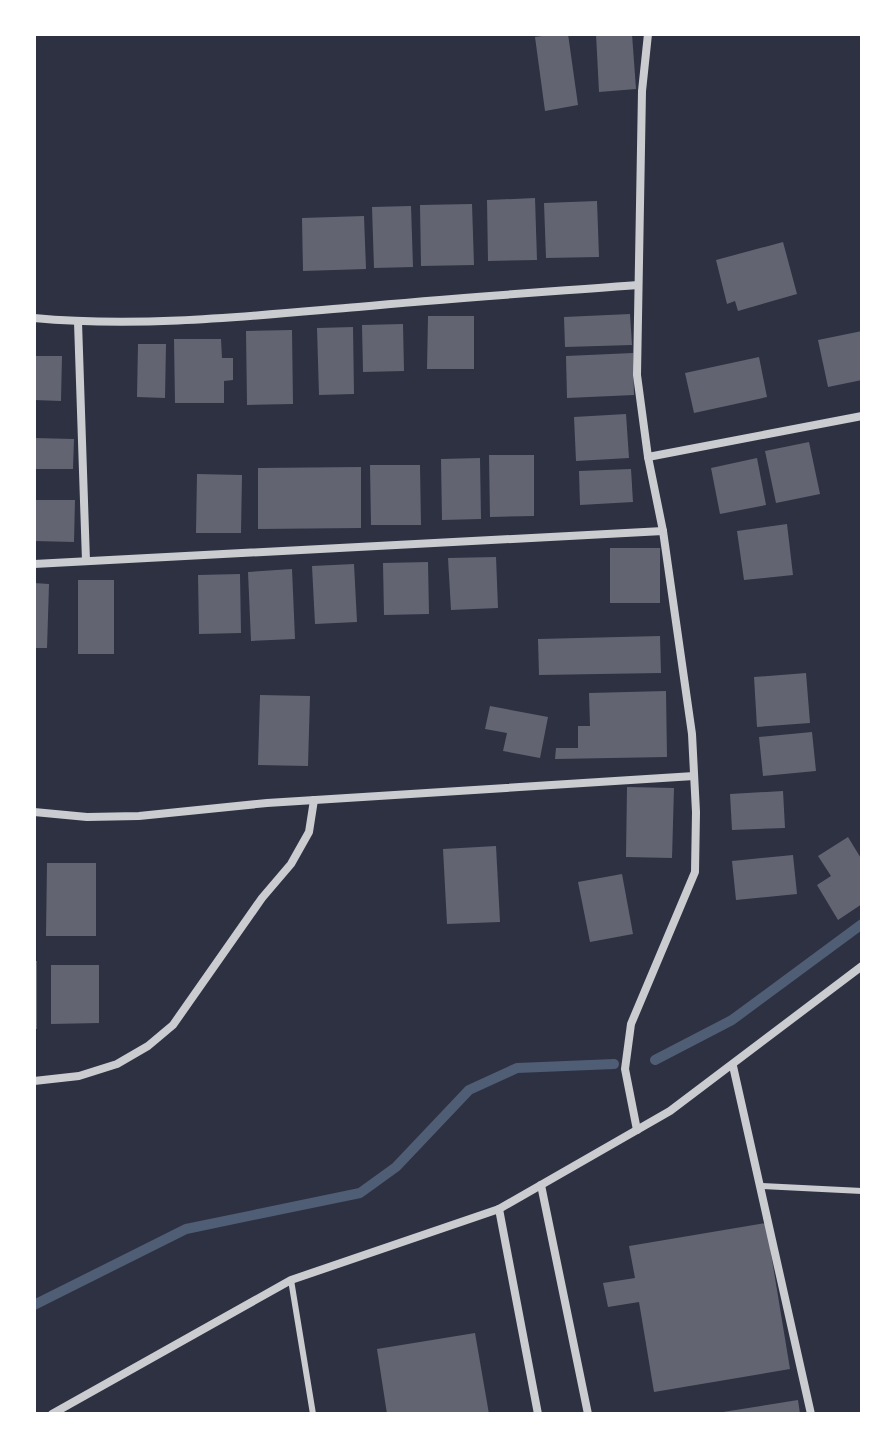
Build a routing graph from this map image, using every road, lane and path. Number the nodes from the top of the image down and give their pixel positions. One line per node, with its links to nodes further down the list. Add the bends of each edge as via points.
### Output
1 (648, 34): 2 (street)
2 (638, 285): 4 (street, via 272,314); 6 (street, via 637,375)
3 (34, 318): 4 (street)
4 (78, 322): 8 (street)
5 (862, 416): 6 (street)
6 (648, 457): 7 (street)
7 (663, 531): 8 (street); 10 (street)
8 (86, 561): 9 (street)
9 (34, 564)
10 (694, 776): 11 (street); 16 (street, via 695,872 631,1024 625,1069)
11 (314, 800): 12 (street, via 139,816); 15 (street, via 309,832 291,864 173,1025 117,1064 79,1076)
12 (34, 812)
13 (862, 966): 14 (street)
14 (733, 1066): 16 (street); 18 (street)
15 (34, 1081)
16 (637, 1130): 17 (street)
17 (541, 1185): 20 (street); 25 (street)
18 (762, 1186): 19 (lane); 26 (street)
19 (862, 1191)
20 (499, 1209): 21 (street); 24 (street)
21 (291, 1280): 22 (street); 23 (lane)
22 (52, 1414)
23 (313, 1414)
24 (538, 1414)
25 (588, 1414)
26 (811, 1414)

